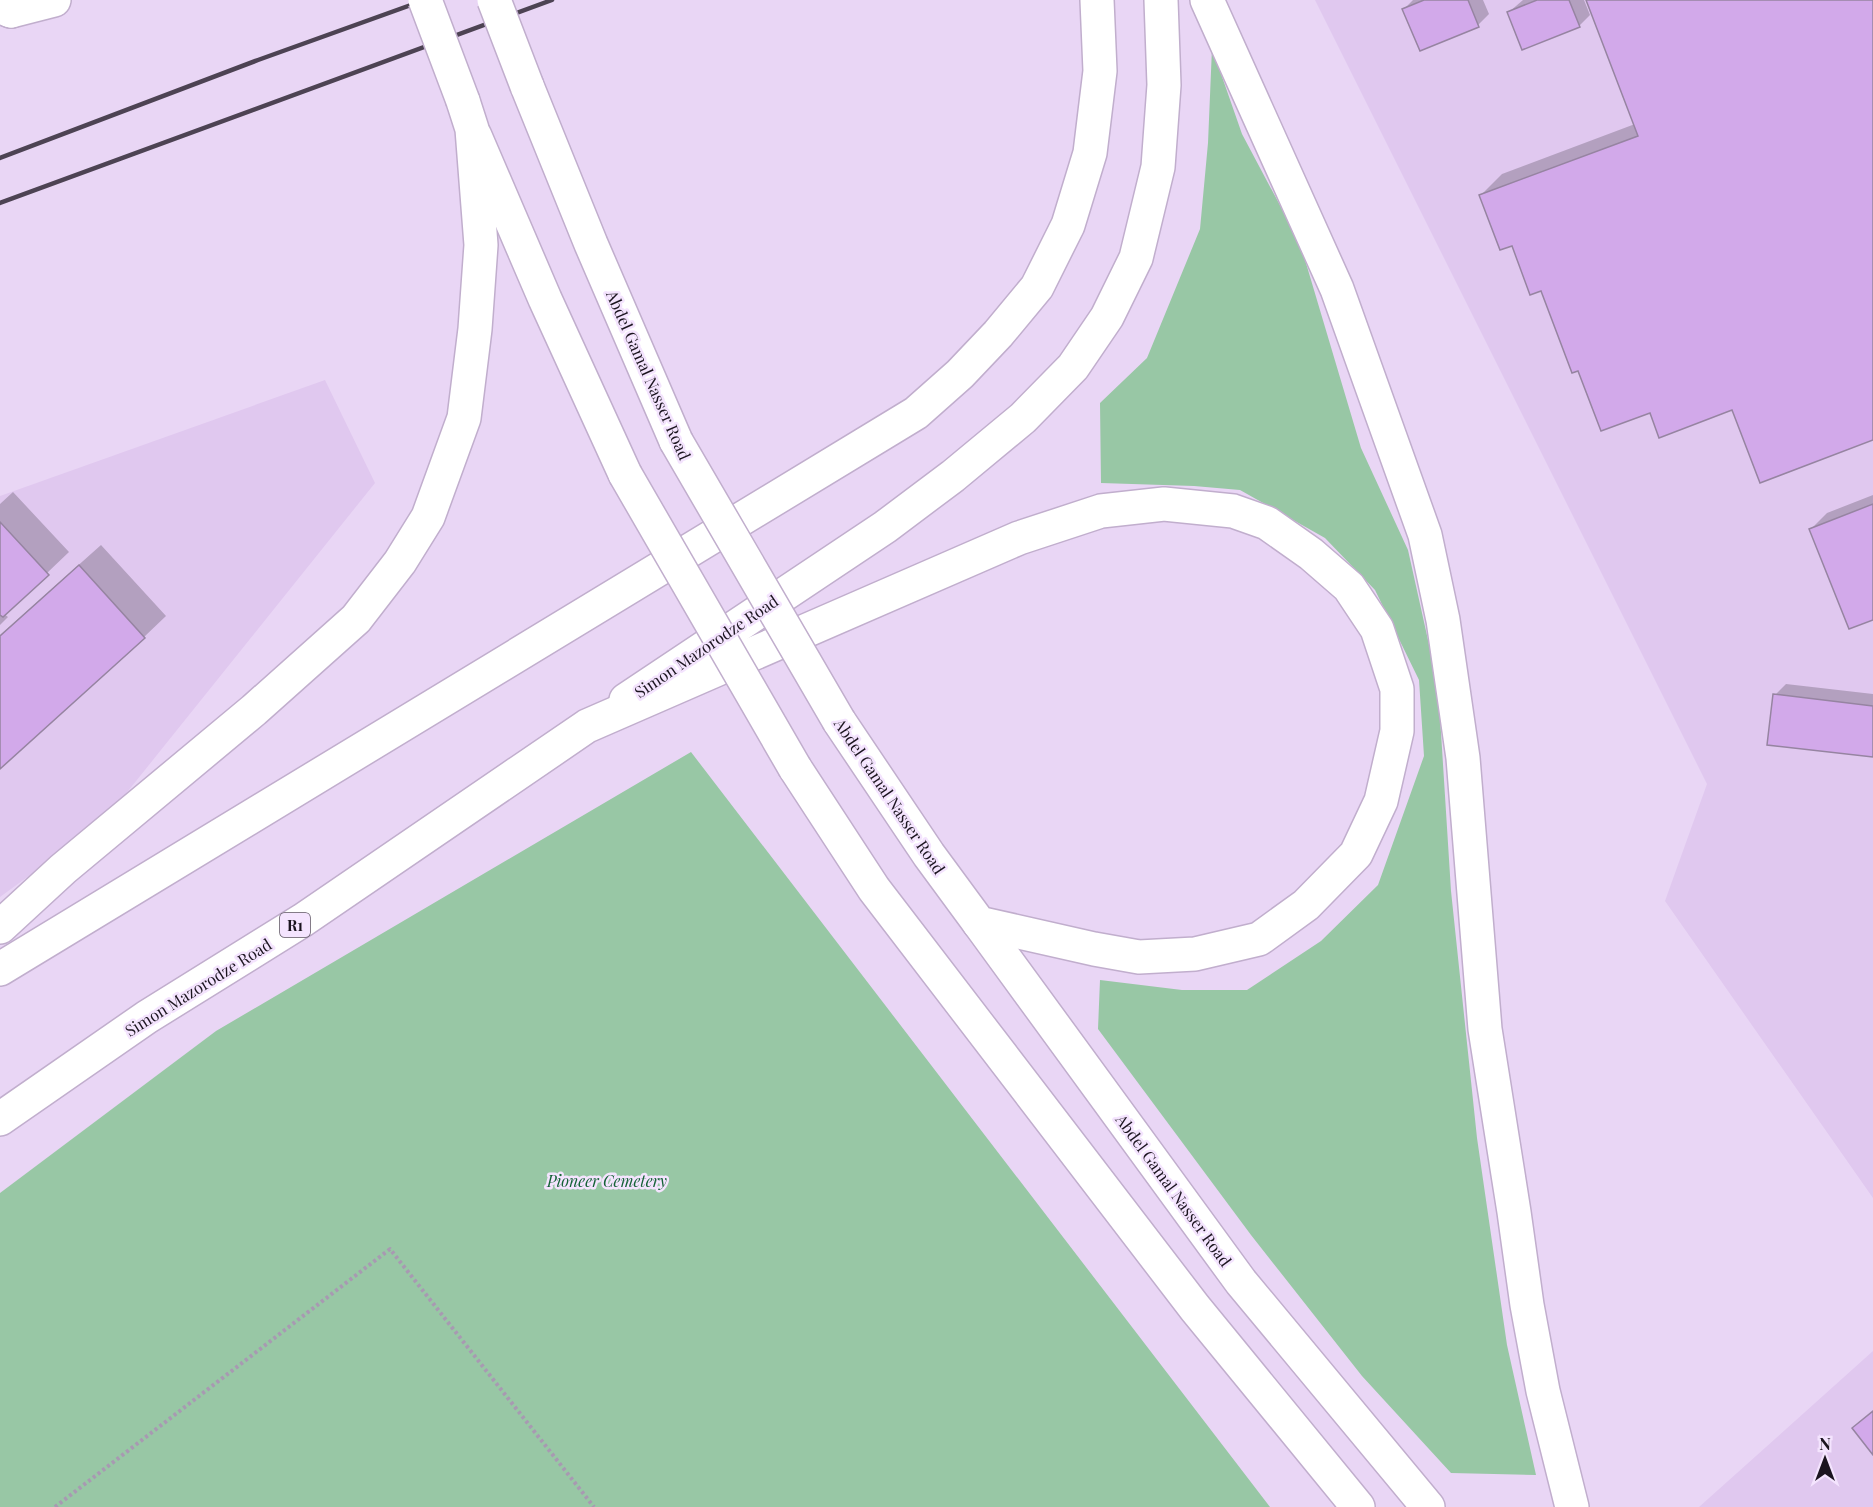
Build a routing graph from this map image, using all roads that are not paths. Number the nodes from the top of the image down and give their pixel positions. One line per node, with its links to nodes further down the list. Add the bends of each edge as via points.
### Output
1 (54, 0): 7 (main road)
2 (425, 0): 8 (main road, bridge)
3 (494, 0): 10 (main road, Abdel Gamal Nasser Road, bridge, via 675,441 839,721)
4 (1097, 0): 12 (main road, via 1100,71 1090,153 1068,225 1037,287 960,374 916,413)
5 (1161, 0): 9 (main road, Simon Mazorodze Road / R1, via 1164,85 1158,167 1136,258 1107,317 1073,368 1023,418 885,527)
6 (1207, 0): 16 (main road, via 1337,289 1425,535 1443,620 1463,758 1485,1029 1527,1305 1543,1391)
7 (4, 10)
8 (467, 115): 11 (main road, via 482,245 475,329 464,418 428,517 400,562 356,619); 14 (main road, bridge, via 545,299 626,474 795,768 874,889 1195,1308)
9 (587, 726): 10 (main road, via 1019,538 1101,511 1164,504 1233,511 1267,523 1349,587 1377,629 1397,688 1397,731 1381,801 1356,854 1306,904 1259,939 1195,954 1139,957); 13 (main road, Simon Mazorodze Road / R1, via 303,920 147,1017)
10 (979, 923): 15 (main road, Abdel Gamal Nasser Road, via 1241,1282)
11 (0, 927)
12 (0, 969)
13 (0, 1119)
14 (1358, 1507)
15 (1428, 1507)
16 (1572, 1507)

